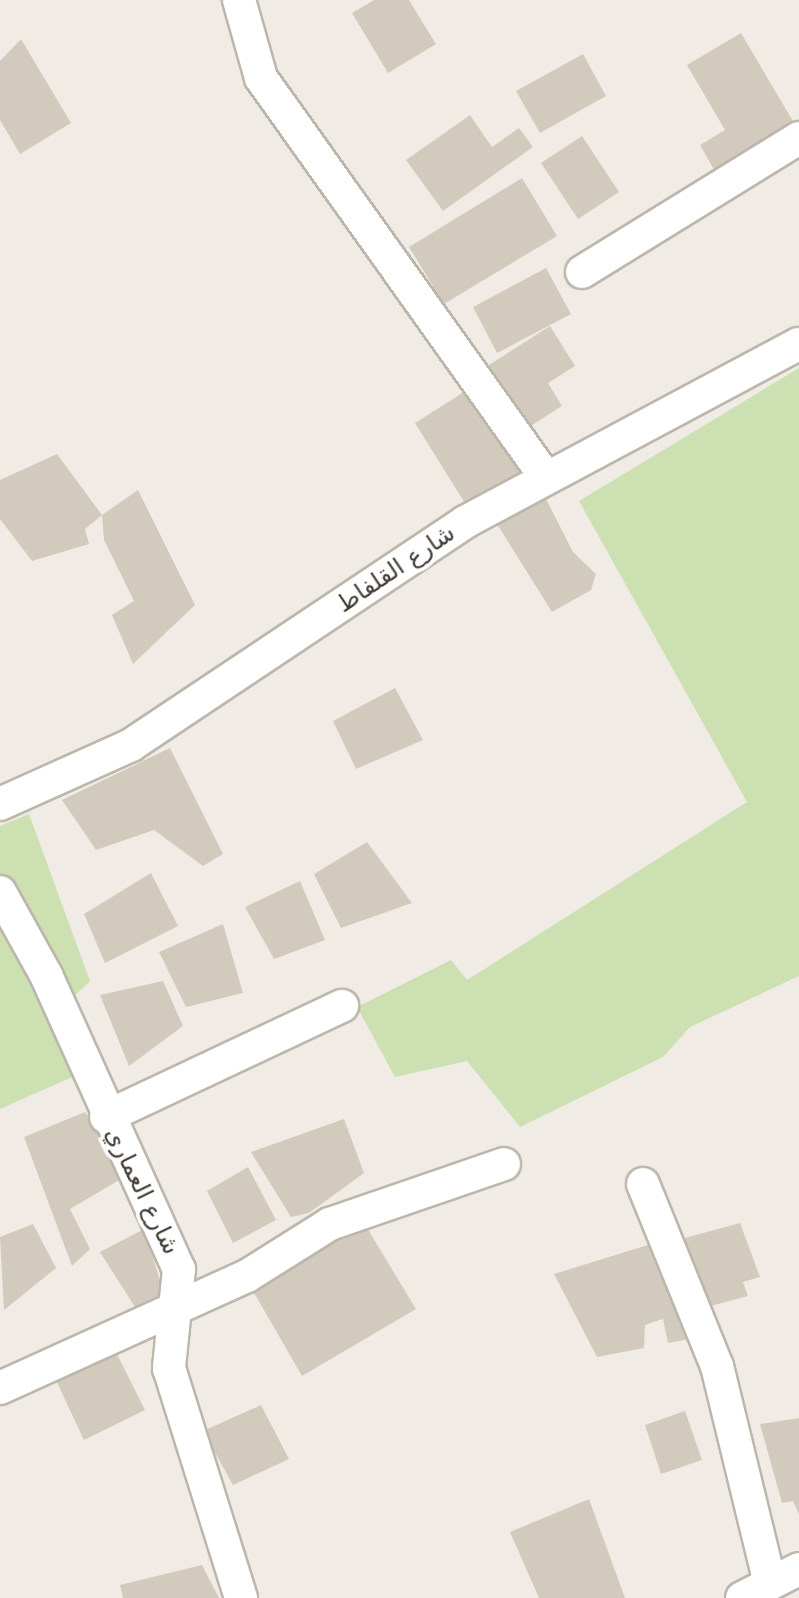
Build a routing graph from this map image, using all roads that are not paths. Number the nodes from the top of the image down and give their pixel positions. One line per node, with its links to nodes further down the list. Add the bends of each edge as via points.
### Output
1 (239, 0): 5 (street, via 261,78)
2 (799, 138): 3 (street)
3 (582, 272)
4 (799, 344): 5 (street, شارع القلفاط)
5 (546, 477): 6 (street, شارع القلفاط, via 465,522 131,745)
6 (0, 804)
7 (0, 892): 9 (street, شارع العماري, via 46,975)
8 (342, 1006): 9 (street)
9 (106, 1117): 12 (street, شارع العماري, via 179,1269)
10 (504, 1164): 12 (street, via 330,1224 247,1276)
11 (643, 1184): 15 (street, via 717,1366)
12 (177, 1308): 13 (street); 16 (street, شارع العماري, via 169,1368)
13 (0, 1388)
14 (799, 1569): 15 (street)
15 (756, 1591)
16 (241, 1598)

